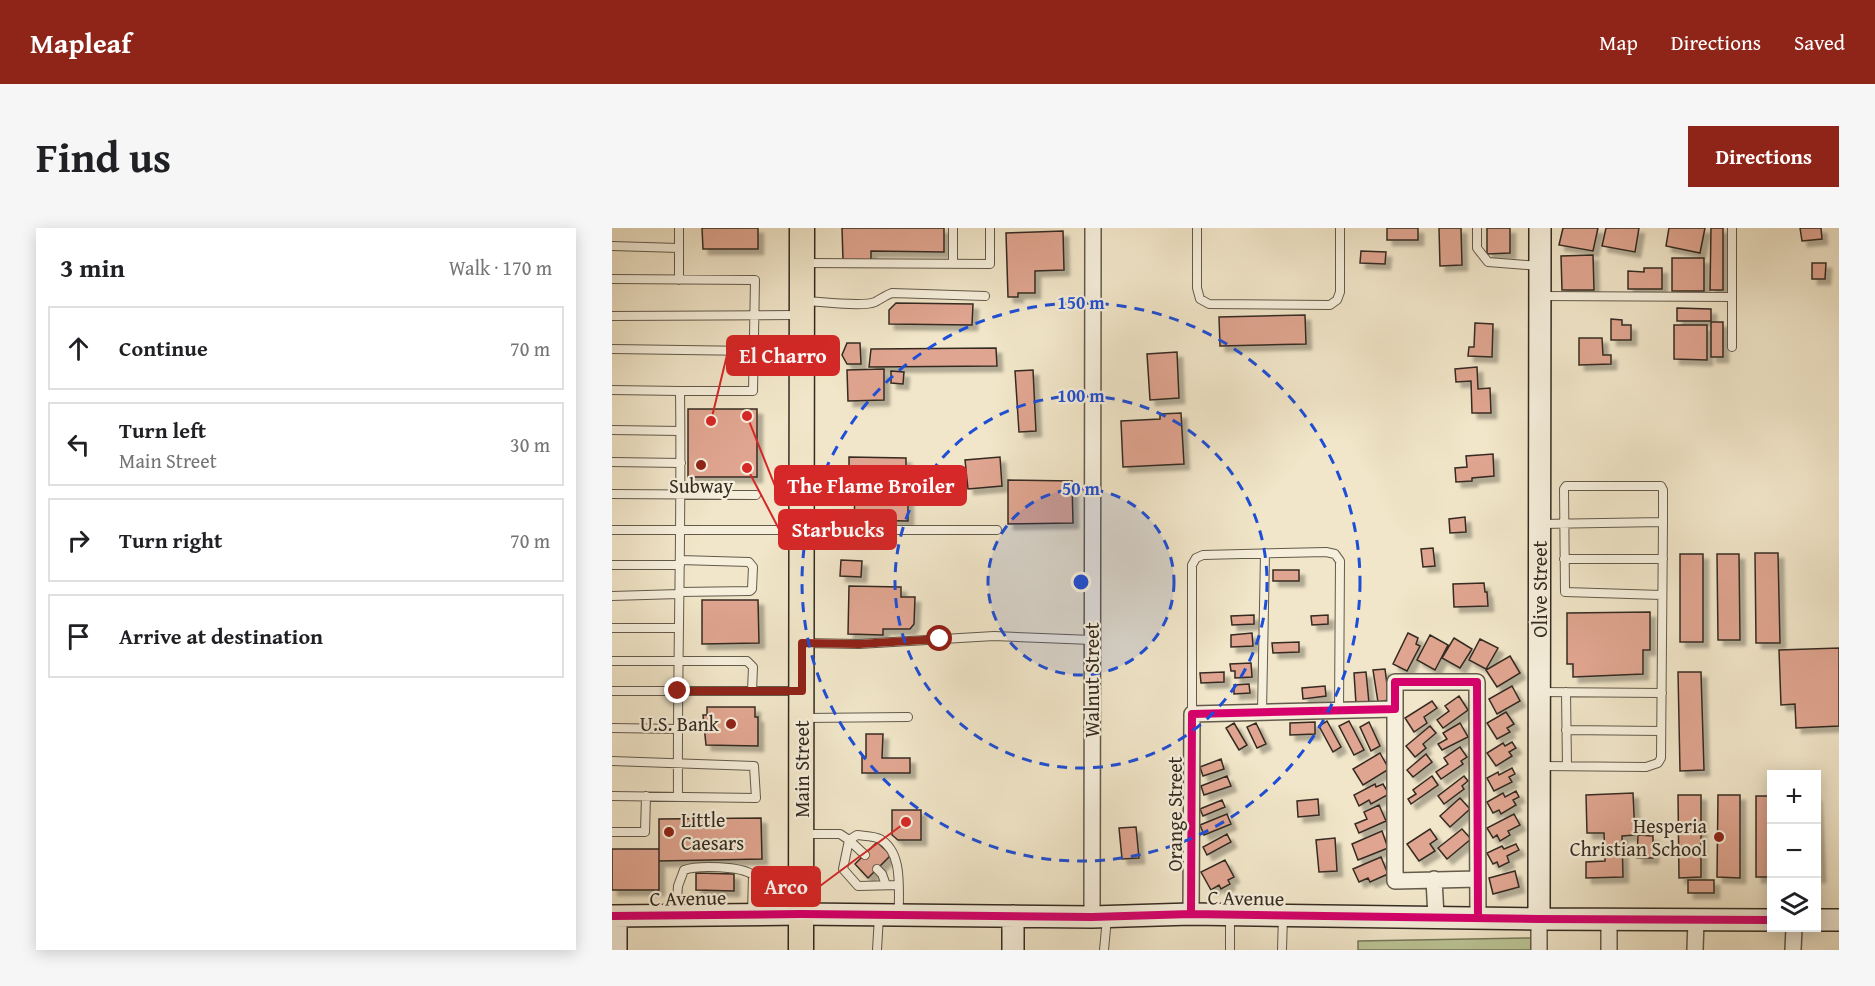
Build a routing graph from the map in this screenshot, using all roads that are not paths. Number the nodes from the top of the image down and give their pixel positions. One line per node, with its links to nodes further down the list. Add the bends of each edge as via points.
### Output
1 (679, 228): 12 (lane)
2 (802, 228): 13 (main road, Main Street)
3 (953, 228): 14 (lane)
4 (990, 228): 14 (lane, via 990,264)
5 (1093, 228): 53 (street, Walnut Street)
6 (1197, 228): 7 (lane, via 1200,299 1209,304 1330,305 1340,292)
7 (1340, 228)
8 (1477, 228): 15 (lane, via 1478,248 1488,262)
9 (1540, 228): 15 (street, Olive Street)
10 (1732, 228): 20 (lane)
11 (612, 246): 12 (lane)
12 (679, 248): 17 (lane)
13 (802, 263): 14 (lane); 21 (main road, Main Street)
14 (953, 263)
15 (1540, 266): 19 (street, Olive Street)
16 (612, 279): 17 (lane)
17 (679, 280): 22 (lane, via 755,280)
18 (985, 296): 21 (lane, via 892,293 864,304)
19 (1540, 296): 20 (lane); 38 (street, Olive Street)
20 (1732, 297): 24 (lane)
21 (802, 308): 22 (lane); 41 (main road, Main Street)
22 (754, 314): 23 (lane); 26 (lane)
23 (612, 316)
24 (1732, 347)
25 (612, 349): 26 (lane)
26 (754, 351): 28 (lane, via 753,391)
27 (612, 390): 28 (lane)
28 (680, 391): 30 (lane)
29 (612, 430): 30 (lane)
30 (680, 430): 32 (lane)
31 (612, 462): 32 (lane)
32 (681, 464): 34 (lane)
33 (612, 494): 34 (lane)
34 (681, 495): 35 (lane); 40 (lane)
35 (756, 495)
36 (1663, 522): 37 (lane); 37 (lane, via 1661,486 1566,486); 45 (lane)
37 (1564, 523): 38 (lane); 44 (lane)
38 (1540, 524): 61 (street, Olive Street)
39 (612, 530): 40 (lane)
40 (680, 530): 41 (lane); 46 (lane)
41 (802, 530): 42 (lane); 54 (main road, Main Street)
42 (997, 530)
43 (1265, 553): 65 (lane, via 1326,552 1335,554 1340,561); 66 (lane); 67 (lane, via 1203,555 1192,565)
44 (1564, 559): 45 (lane); 49 (lane, via 1565,592)
45 (1662, 559): 49 (lane)
46 (680, 563): 47 (lane); 48 (lane); 48 (lane, via 749,562 753,567 752,589 747,592)
47 (612, 565)
48 (679, 593): 50 (lane); 52 (lane)
49 (1662, 595): 63 (lane)
50 (612, 596)
51 (612, 628): 52 (lane)
52 (679, 628): 56 (lane)
53 (1092, 640): 54 (lane, via 994,636 859,644); 99 (street, Walnut Street)
54 (802, 643): 59 (main road, Main Street)
55 (612, 661): 56 (lane)
56 (677, 661): 57 (lane); 58 (lane, via 747,660 753,667)
57 (678, 691): 58 (lane); 60 (lane); 71 (lane)
58 (752, 691): 59 (lane)
59 (802, 691): 69 (main road, Main Street)
60 (612, 692)
61 (1540, 692): 62 (lane); 76 (street, Olive Street)
62 (1566, 692): 63 (lane); 72 (lane)
63 (1662, 693): 73 (lane)
64 (1395, 709): 65 (street); 86 (street, via 1395,881); 87 (street, via 1395,682 1477,682)
65 (1339, 711): 66 (street)
66 (1262, 712): 67 (street)
67 (1192, 714): 92 (street, Orange Street)
68 (909, 717): 69 (lane)
69 (802, 718): 82 (main road, Main Street)
70 (612, 728): 71 (lane)
71 (678, 729): 75 (lane)
72 (1566, 730): 73 (lane); 77 (lane)
73 (1661, 731): 77 (lane, via 1661,758 1653,765)
74 (612, 761): 75 (lane)
75 (678, 762): 80 (lane); 80 (lane, via 754,766 756,798)
76 (1540, 766): 77 (lane); 102 (street, Olive Street)
77 (1567, 766)
78 (612, 796): 79 (lane)
79 (646, 796): 80 (lane); 81 (lane, via 645,832)
80 (678, 797)
81 (612, 832)
82 (802, 834): 83 (lane, via 840,834); 91 (main road, Main Street)
83 (849, 840): 84 (lane); 88 (lane, via 843,869 858,885); 89 (lane, via 857,835 880,838 895,855)
84 (864, 855)
85 (877, 868): 88 (lane)
86 (1434, 879): 87 (street); 100 (street)
87 (1478, 879): 101 (street)
88 (886, 885): 89 (lane)
89 (898, 885): 95 (lane)
90 (752, 914): 91 (street, C Avenue); 94 (street, C Avenue); 94 (lane, via 753,875 748,871 688,868 681,875)
91 (801, 914): 95 (street, C Avenue); 110 (main road, Main Street)
92 (1191, 914): 93 (street, C Avenue); 99 (street, C Avenue)
93 (1230, 914): 96 (street, C Avenue); 114 (lane)
94 (676, 915): 97 (street, C Avenue)
95 (889, 915): 98 (street, C Avenue); 111 (lane)
96 (1283, 915): 100 (street, C Avenue); 115 (lane)
97 (614, 916): 109 (street)
98 (1013, 916): 99 (street, C Avenue); 112 (street)
99 (1100, 916): 113 (lane)
100 (1436, 917): 101 (street, C Avenue)
101 (1478, 918): 102 (street, C Avenue)
102 (1539, 919): 103 (street, C Avenue); 116 (street, Olive Street)
103 (1609, 920): 104 (street, C Avenue); 117 (street)
104 (1696, 920): 105 (street, C Avenue); 118 (street)
105 (1767, 920)
106 (1821, 920): 107 (street)
107 (1839, 920)
108 (1794, 932): 119 (street)
109 (616, 950)
110 (801, 950)
111 (877, 950)
112 (1013, 950)
113 (1104, 950)
114 (1230, 950)
115 (1282, 950)
116 (1539, 950)
117 (1609, 950)
118 (1695, 950)
119 (1793, 950)

